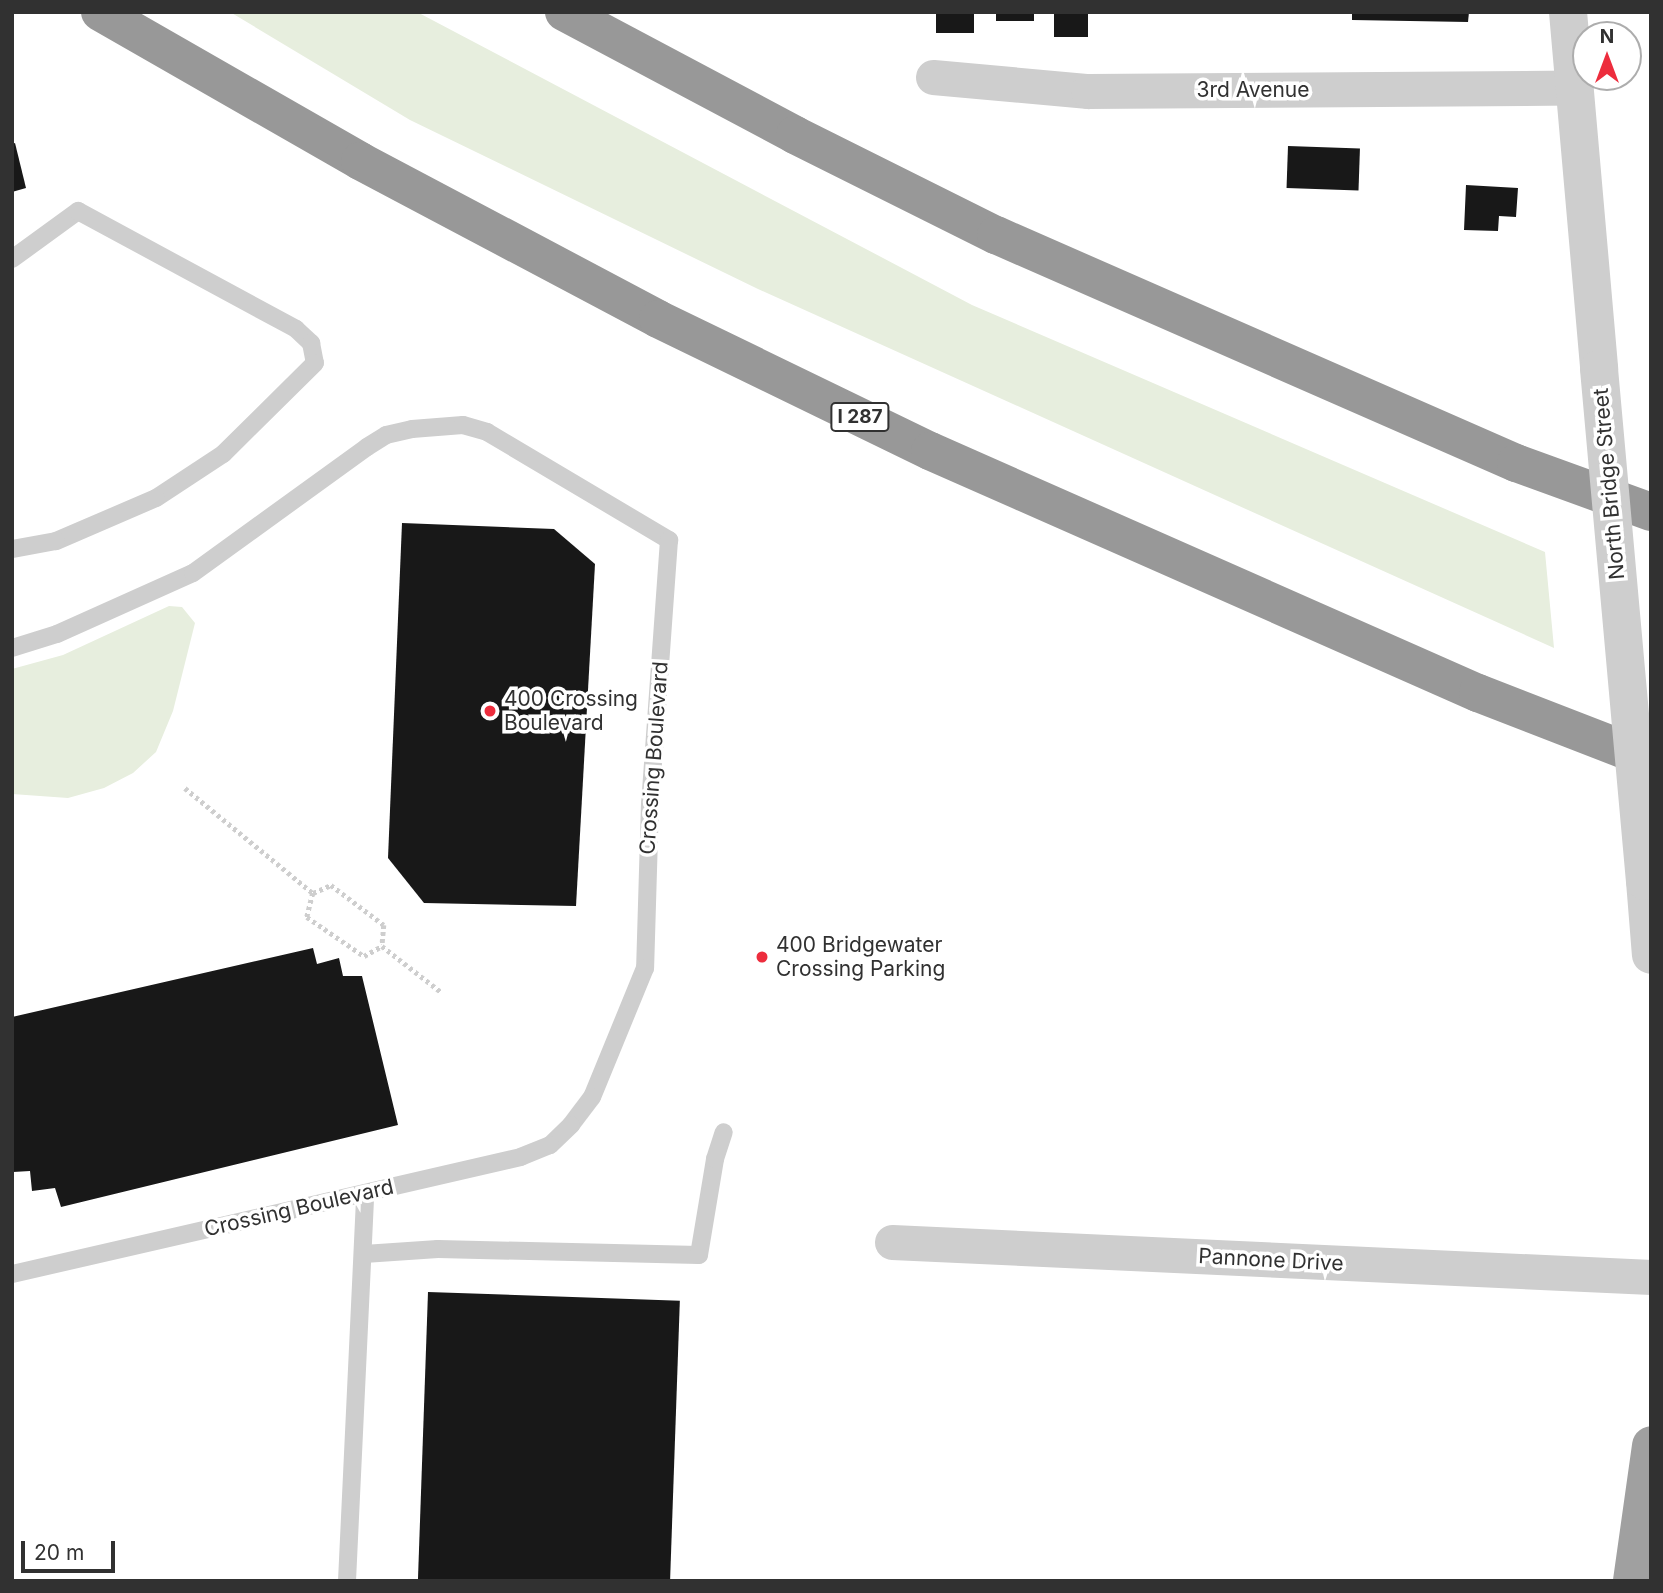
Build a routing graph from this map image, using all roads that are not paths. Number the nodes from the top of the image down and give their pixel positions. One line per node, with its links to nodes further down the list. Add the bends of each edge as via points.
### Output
1 (100, 12): 12 (highway, I 287, via 360,161 610,294 930,451 1465,688)
2 (564, 12): 9 (highway, via 996,235 1504,458)
3 (1568, 12): 4 (street, North Bridge Street)
4 (1572, 63)
5 (933, 77): 6 (street, 3rd Avenue, via 1088,91)
6 (1572, 88)
7 (1574, 91): 13 (street, North Bridge Street, bridge)
8 (12, 259): 10 (lane, via 78,211 296,329 311,343 315,363 223,454 156,498 56,541)
9 (1651, 512)
10 (12, 549)
11 (12, 648): 15 (lane, Crossing Boulevard, via 57,634 193,573 366,447 386,435 412,429 463,425 487,432 669,540 650,803 645,968 592,1097 550,1145)
12 (1651, 760)
13 (1651, 955)
14 (724, 1132): 17 (lane, via 699,1255 438,1248)
15 (365, 1193): 17 (lane); 18 (lane, Crossing Boulevard)
16 (892, 1242): 19 (street, Pannone Drive)
17 (364, 1254): 22 (lane)
18 (12, 1274)
19 (1651, 1278)
20 (1651, 1445): 23 (highway)
21 (1651, 1556): 24 (highway)
22 (347, 1581)
23 (1632, 1581)
24 (1640, 1581)

